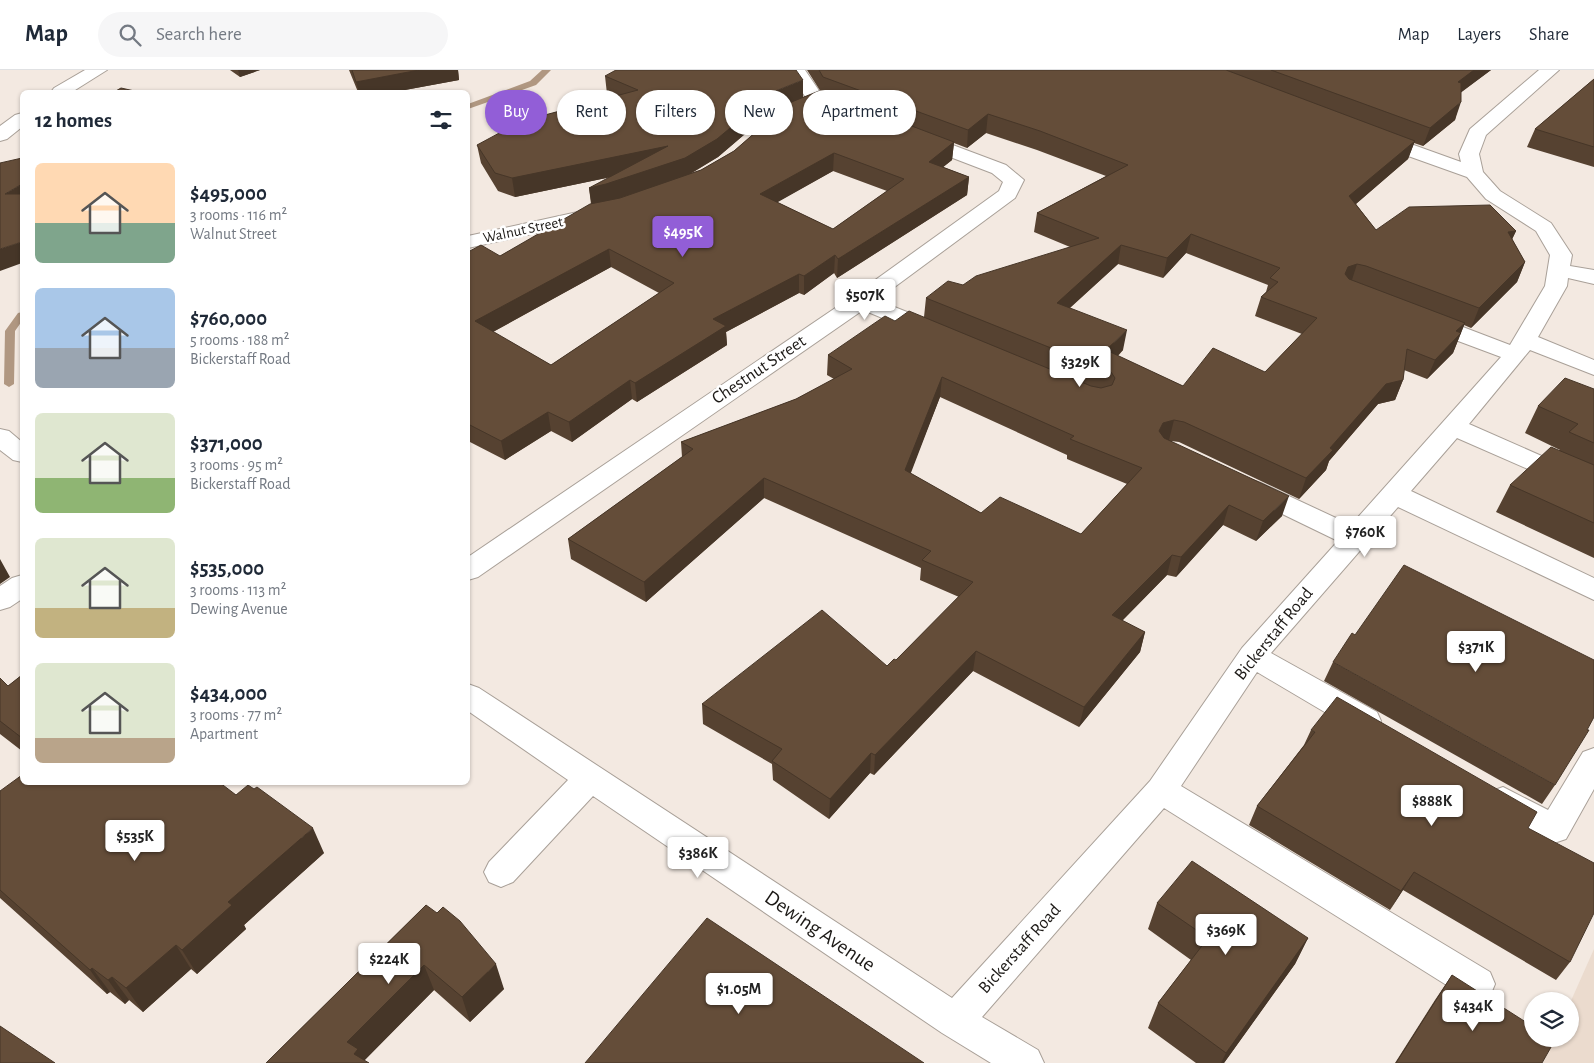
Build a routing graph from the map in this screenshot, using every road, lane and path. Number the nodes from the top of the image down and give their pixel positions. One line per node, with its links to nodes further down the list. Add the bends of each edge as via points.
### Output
1 (796, 70): 6 (street)
2 (1550, 70): 11 (street, via 1477,133 1469,154)
3 (62, 72): 4 (street)
4 (91, 74): 5 (street)
5 (63, 90)
6 (803, 90)
7 (20, 120): 9 (street)
8 (1356, 131): 11 (street)
9 (0, 135)
10 (912, 135): 16 (street, Chestnut Street, via 999,169 1014,180 1008,194)
11 (1474, 173): 14 (street, Bickerstaff Road, via 1492,195 1544,227 1561,255)
12 (614, 210): 13 (street, Walnut Street)
13 (472, 241)
14 (1559, 270): 15 (street); 19 (street, Bickerstaff Road, via 1556,286)
15 (1594, 276)
16 (861, 301): 18 (street); 28 (street, Chestnut Street)
17 (1406, 313): 19 (street)
18 (952, 339)
19 (1520, 348): 20 (street); 21 (street, Bickerstaff Road)
20 (1594, 368)
21 (1452, 427): 25 (street); 26 (street, Bickerstaff Road)
22 (0, 437): 23 (street)
23 (20, 452)
24 (1231, 479): 27 (street)
25 (1594, 489)
26 (1394, 494): 27 (street, Bickerstaff Road); 30 (street)
27 (1355, 538): 32 (street, Bickerstaff Road)
28 (470, 569)
29 (20, 586): 31 (street)
30 (1594, 590)
31 (0, 600)
32 (1252, 656): 34 (street); 38 (street, Bickerstaff Road)
33 (470, 697): 36 (street, Dewing Avenue)
34 (1390, 735)
35 (1594, 761): 37 (street, via 1554,829)
36 (590, 778): 39 (street); 41 (street, Dewing Avenue)
37 (1476, 784)
38 (1161, 790): 40 (street); 41 (street, Bickerstaff Road)
39 (501, 872)
40 (1477, 984)
41 (955, 1022): 42 (street, Dewing Avenue)
42 (1025, 1063)

